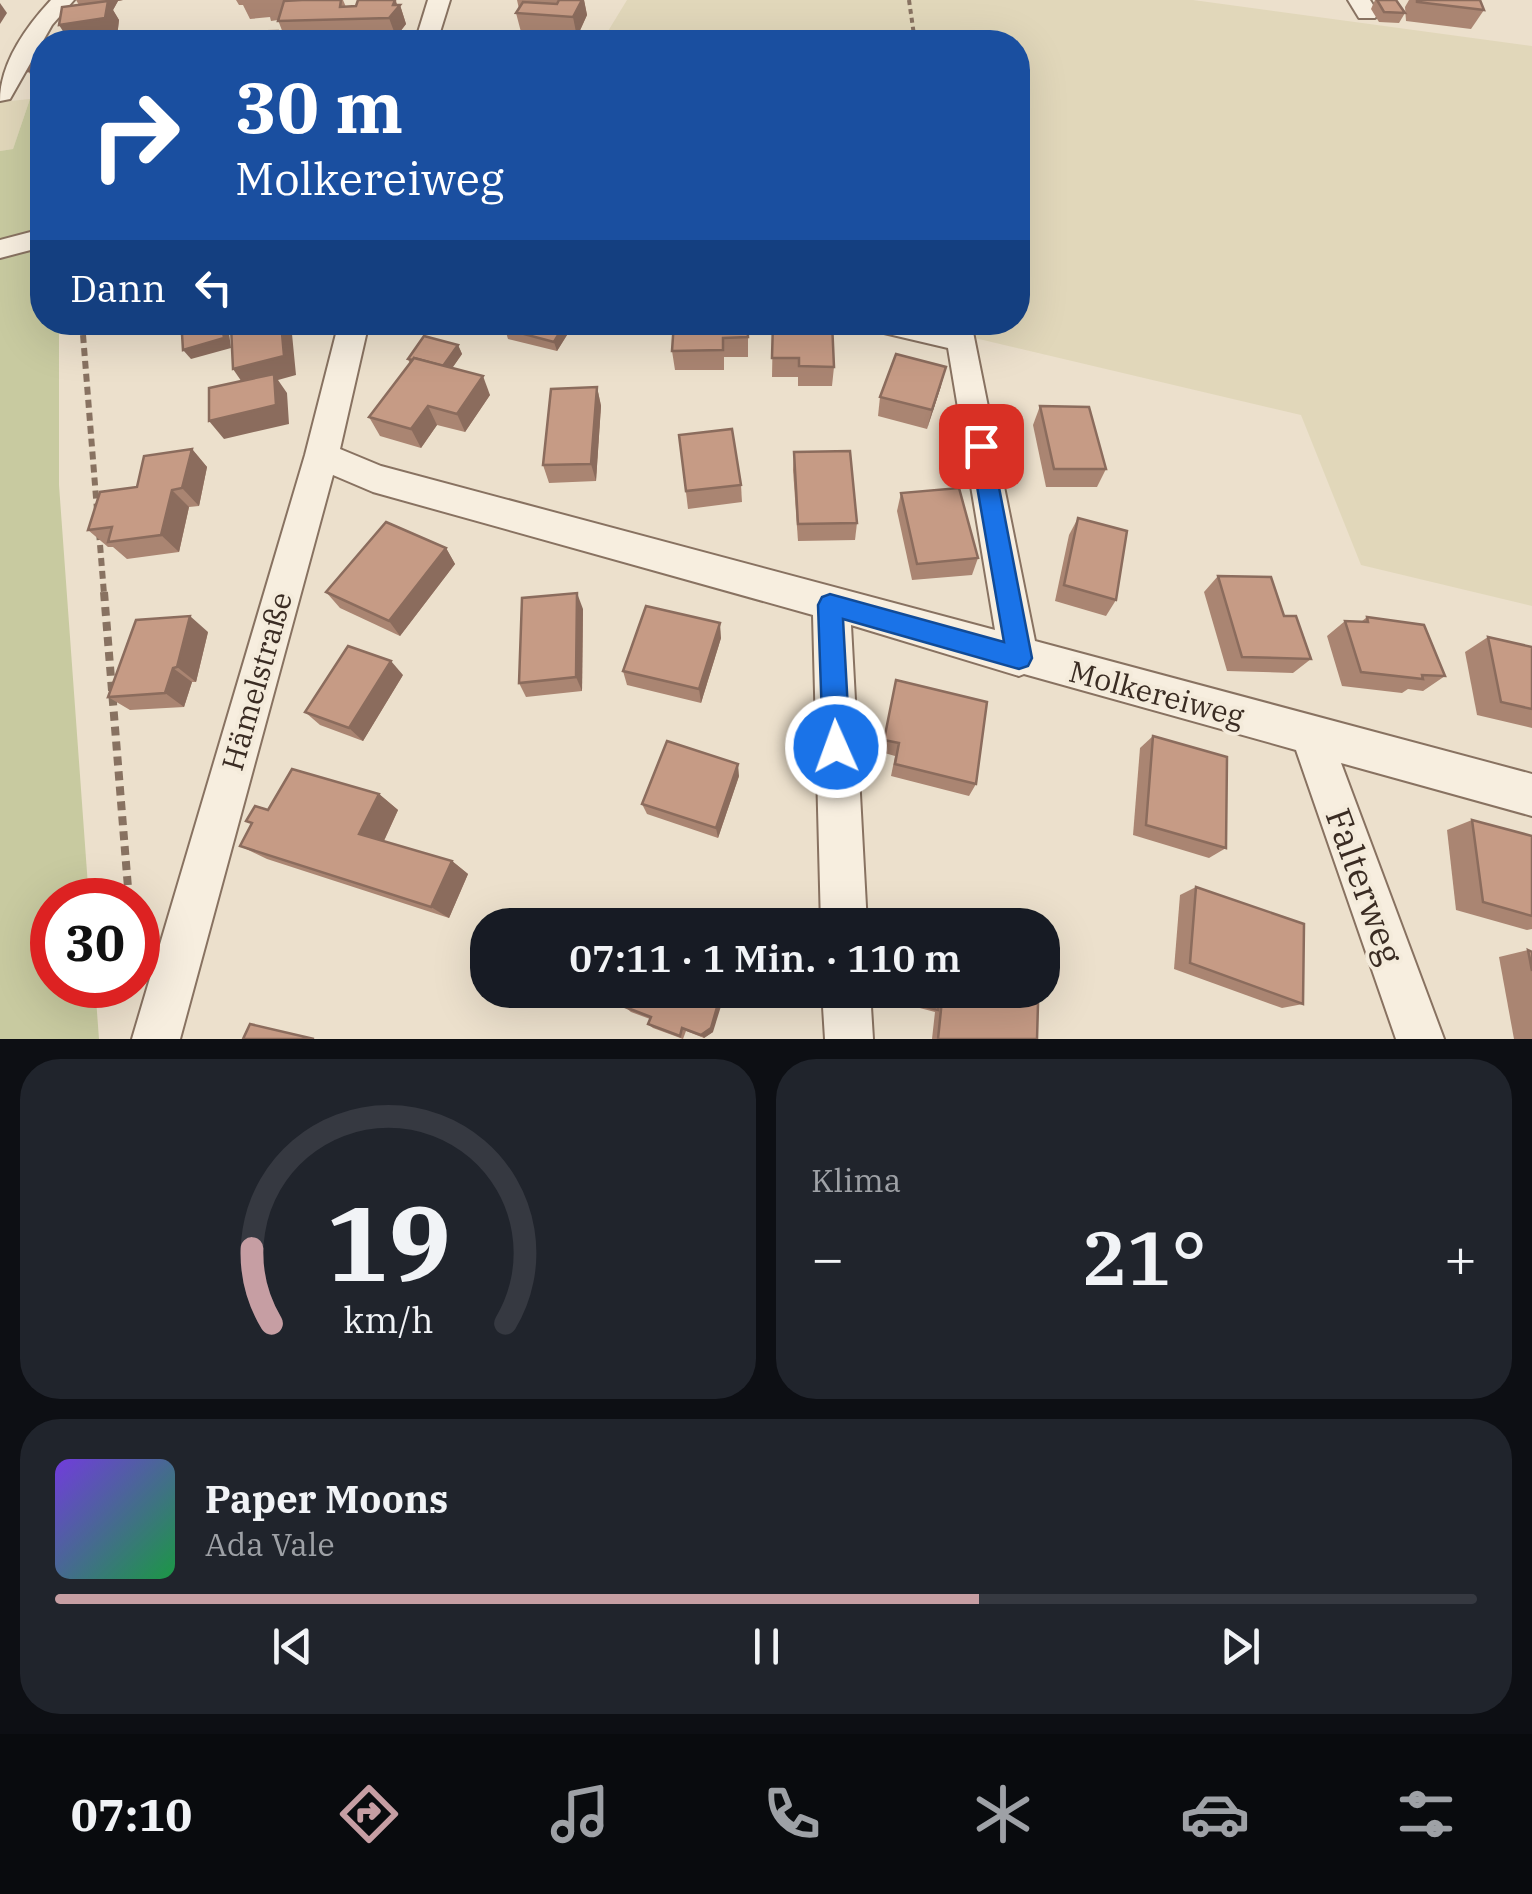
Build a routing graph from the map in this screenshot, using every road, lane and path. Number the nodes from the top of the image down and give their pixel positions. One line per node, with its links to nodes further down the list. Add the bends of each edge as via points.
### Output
1 (63, 0): 4 (street)
2 (438, 0): 5 (street)
3 (908, 0): 6 (path)
4 (38, 30)
5 (429, 30)
6 (913, 30)
7 (30, 45): 8 (street)
8 (2, 94)
9 (30, 241): 10 (street)
10 (0, 249)
11 (83, 335): 19 (path)
12 (351, 335): 14 (street, Hämelstraße)
13 (939, 335): 16 (street, via 962,340)
14 (322, 456): 15 (street, Molkereiweg, via 372,478); 22 (street, Hämelstraße)
15 (830, 605): 16 (street, Molkereiweg); 20 (street)
16 (1019, 658): 17 (street, Molkereiweg)
17 (1310, 733): 18 (street, Molkereiweg); 24 (street, Falterweg)
18 (1532, 795)
19 (127, 878)
20 (843, 908)
21 (847, 1008): 23 (street)
22 (156, 1039)
23 (848, 1039)
24 (1420, 1039)

